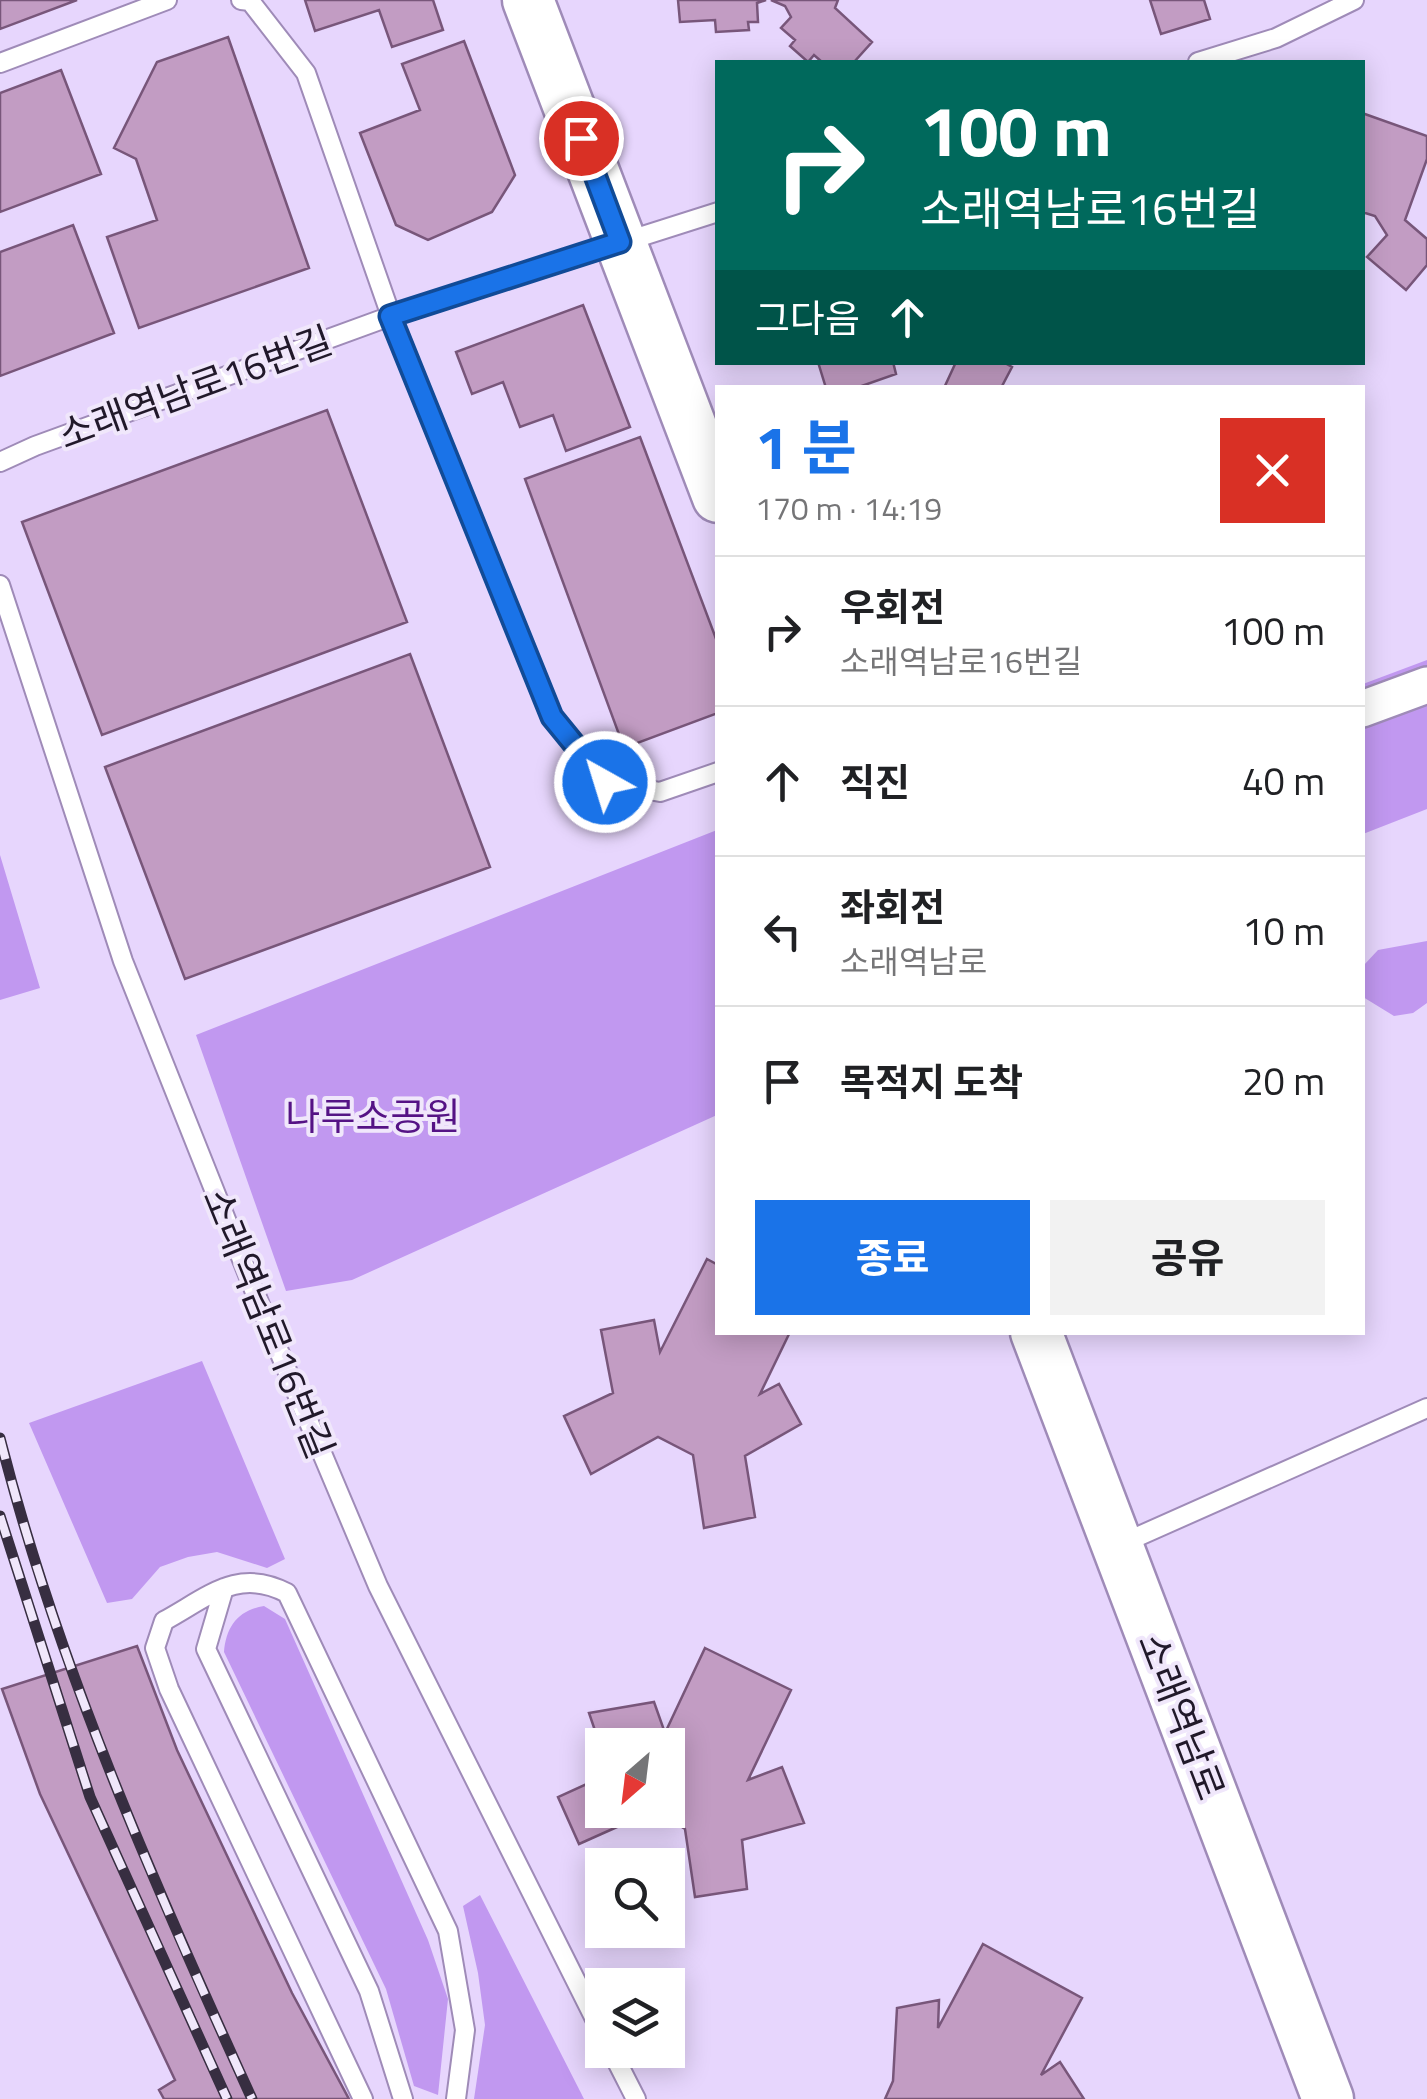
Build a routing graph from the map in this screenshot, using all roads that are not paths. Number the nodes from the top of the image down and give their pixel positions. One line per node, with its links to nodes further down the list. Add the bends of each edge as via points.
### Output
1 (167, 0): 6 (lane)
2 (241, 0): 9 (lane, via 250,1 306,73)
3 (528, 0): 8 (street)
4 (1354, 0): 5 (lane, via 1276,38)
5 (1204, 60)
6 (0, 63)
7 (715, 213): 8 (lane, 소래역남로16번길)
8 (620, 242): 9 (lane, 소래역남로16번길); 11 (street)
9 (390, 316): 10 (lane, 소래역남로16번길); 15 (lane, via 552,717 605,782 660,792)
10 (0, 462)
11 (715, 489)
12 (0, 585): 20 (lane, 소래역남로16번길, via 123,961 270,1330 378,1586)
13 (1427, 685): 14 (street)
14 (1365, 707)
15 (715, 773)
16 (1037, 1335): 18 (street, 소래역남로)
17 (1427, 1408): 18 (lane)
18 (1117, 1546): 26 (street, 소래역남로)
19 (224, 1588): 22 (lane, via 164,1621 155,1648); 23 (lane, via 206,1649 369,1991); 24 (lane, via 250,1580 287,1593 448,1931 465,2030)
20 (585, 1999)
21 (620, 2068): 25 (lane)
22 (362, 2099)
23 (404, 2099)
24 (456, 2099)
25 (636, 2099)
26 (1328, 2099)

